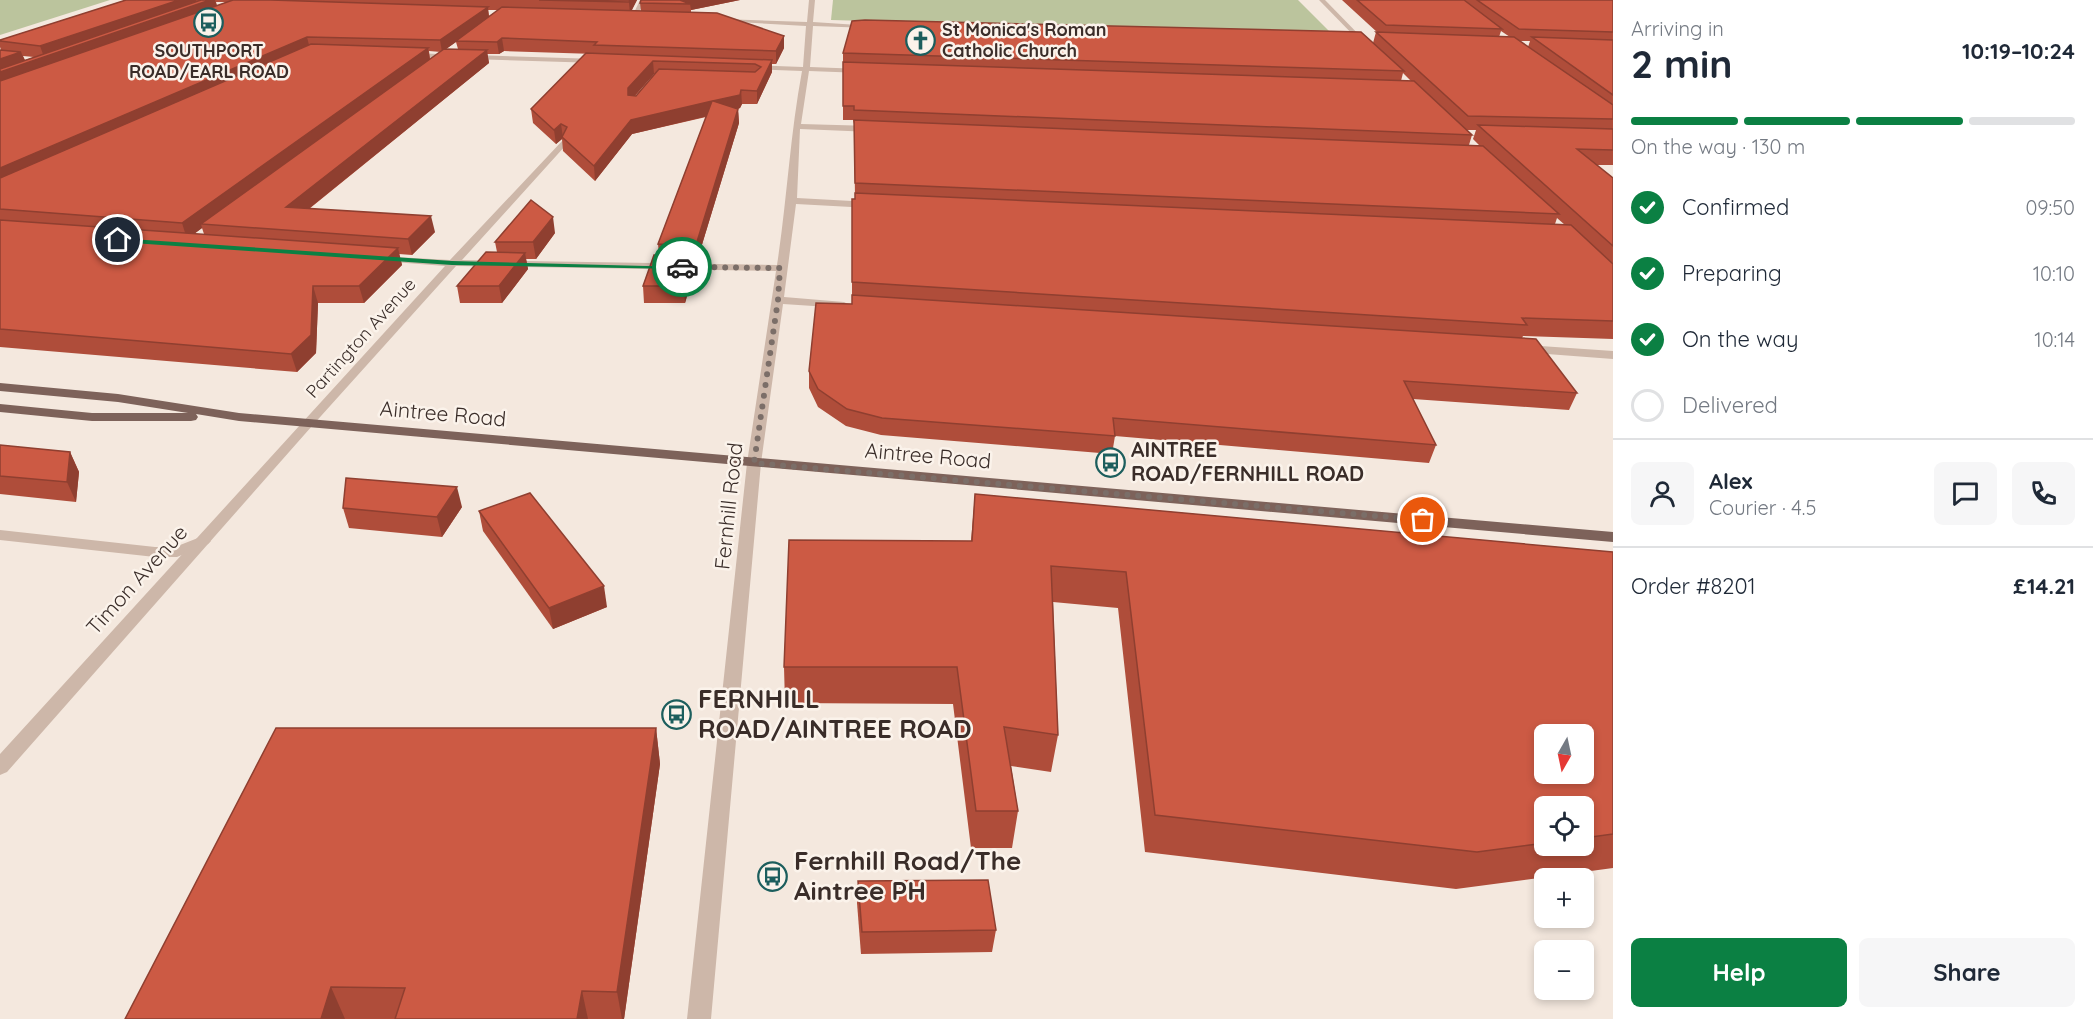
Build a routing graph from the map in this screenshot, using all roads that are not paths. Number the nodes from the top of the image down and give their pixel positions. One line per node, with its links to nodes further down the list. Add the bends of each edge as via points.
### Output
1 (643, 0): 5 (street)
2 (812, 0): 8 (street, Fernhill Road)
3 (1322, 0): 11 (street)
4 (621, 18): 5 (street)
5 (633, 18): 6 (street)
6 (644, 18)
7 (715, 21): 8 (street)
8 (808, 24): 9 (street); 20 (street, Fernhill Road)
9 (878, 26)
10 (1349, 40): 11 (street)
11 (1361, 41): 12 (street); 15 (street)
12 (1372, 41)
13 (454, 49): 16 (street)
14 (397, 55): 16 (street)
15 (1376, 55)
16 (445, 56): 17 (street); 18 (street)
17 (607, 61)
18 (435, 63)
19 (746, 66): 20 (street)
20 (806, 69): 21 (street); 22 (street, Fernhill Road)
21 (877, 72)
22 (796, 126): 23 (street); 25 (street, Fernhill Road)
23 (878, 129)
24 (563, 143): 28 (street, Partington Avenue)
25 (792, 201): 26 (street); 29 (street, Fernhill Road)
26 (887, 205)
27 (369, 257): 28 (street)
28 (452, 263): 29 (street); 37 (street, Partington Avenue)
29 (780, 268): 30 (street, Fernhill Road)
30 (778, 300): 31 (street); 38 (street, Fernhill Road)
31 (862, 306)
32 (1518, 349): 33 (street)
33 (1613, 355)
34 (0, 387): 36 (main road, Aintree Road, via 118,398)
35 (0, 408): 36 (main road, Aintree Road, via 92,417)
36 (239, 417): 37 (main road, Aintree Road)
37 (307, 423): 38 (main road, Aintree Road); 41 (street, Timon Avenue)
38 (754, 463): 40 (main road, Aintree Road); 43 (street, Fernhill Road)
39 (0, 535): 41 (street, via 155,552 177,552)
40 (1613, 537)
41 (203, 541): 42 (street, Timon Avenue)
42 (0, 767)
43 (699, 1019)

